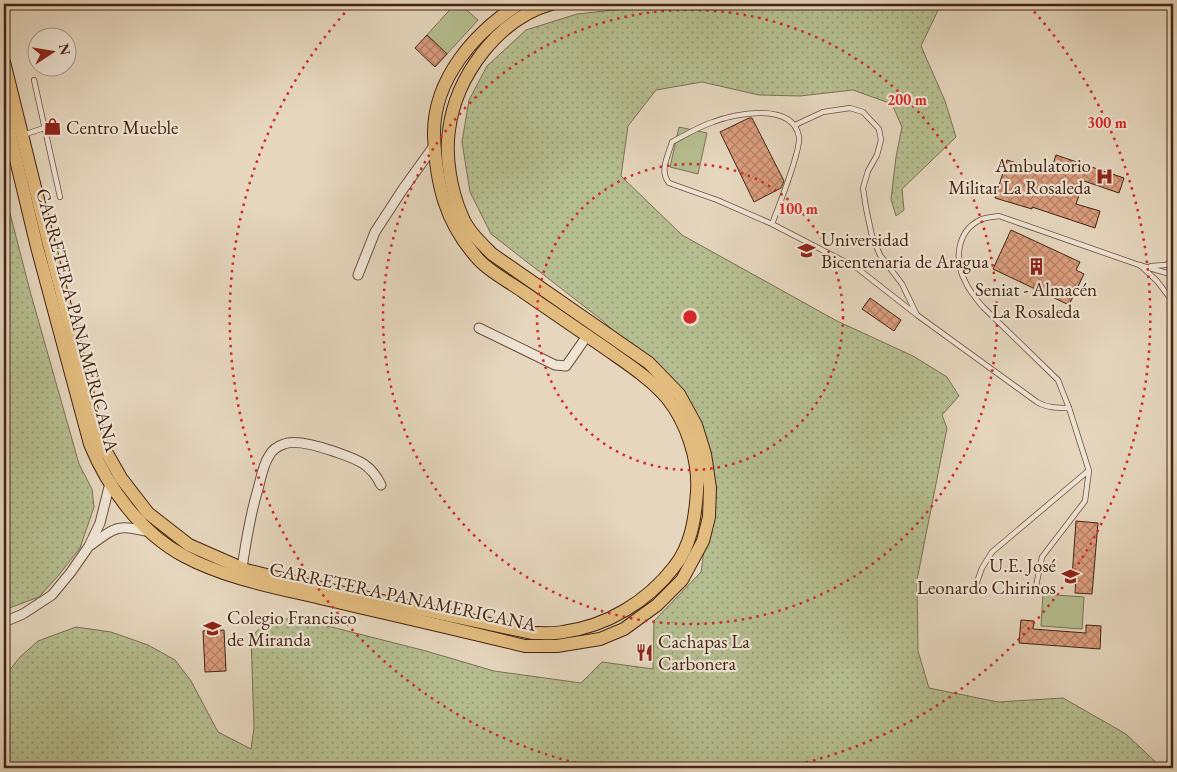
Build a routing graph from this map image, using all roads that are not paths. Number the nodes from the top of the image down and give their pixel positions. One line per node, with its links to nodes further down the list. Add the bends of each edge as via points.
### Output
1 (519, 4): 9 (main road, CARRETERA PANAMERICANA, via 490,24 456,63 436,109)
2 (551, 4): 24 (main road, CARRETERA PANAMERICANA, via 516,20 468,73 449,131 451,186 469,228 492,254 649,363 679,394 696,425 706,454 710,488 704,541 682,580 657,605 624,628 600,639 557,646 525,646 244,580 184,556)
3 (4, 62): 8 (main road, CARRETERA PANAMERICANA)
4 (34, 80): 7 (lane)
5 (4, 110): 22 (main road, CARRETERA PANAMERICANA, via 90,444)
6 (795, 125): 11 (lane, via 799,139 796,154); 11 (lane, via 784,116 768,113 713,122 672,142 663,170 669,183); 17 (lane, via 823,112 850,108 863,112 879,128 881,140 864,188 866,208 880,255 902,284)
7 (44, 128): 8 (lane); 10 (lane)
8 (22, 135): 26 (main road, CARRETERA PANAMERICANA, via 100,441 148,513 189,545)
9 (434, 146): 15 (street, via 375,232); 19 (main road, CARRETERA PANAMERICANA, via 445,204 466,245 481,262)
10 (60, 197)
11 (772, 224): 17 (lane, via 858,268)
12 (1173, 260): 13 (lane, via 1158,266)
13 (1139, 264): 14 (lane); 16 (lane); 20 (lane, via 999,216 981,219 968,227 962,237 958,249 960,265 963,279 972,294 1058,380)
14 (1173, 272)
15 (358, 275)
16 (1173, 302)
17 (917, 315): 20 (lane, via 1042,405)
18 (479, 328): 19 (street, via 562,367)
19 (587, 336): 26 (main road, CARRETERA PANAMERICANA, via 639,372 667,398 685,426 693,453 698,481 692,532 680,559 662,583 638,603 599,623 563,632 532,633)
20 (1069, 408): 21 (lane)
21 (1089, 471): 27 (lane, via 1085,501 1042,557); 28 (lane, via 992,552)
22 (110, 483): 24 (main road, CARRETERA PANAMERICANA); 25 (street, via 100,523)
23 (381, 485): 26 (street, via 376,473 366,464 334,452 314,445 286,443 276,448 262,473)
24 (153, 533): 25 (street, via 124,526 110,531)
25 (89, 546): 29 (street, via 52,595)
26 (242, 568)
27 (1036, 586)
28 (973, 593)
29 (4, 622)

